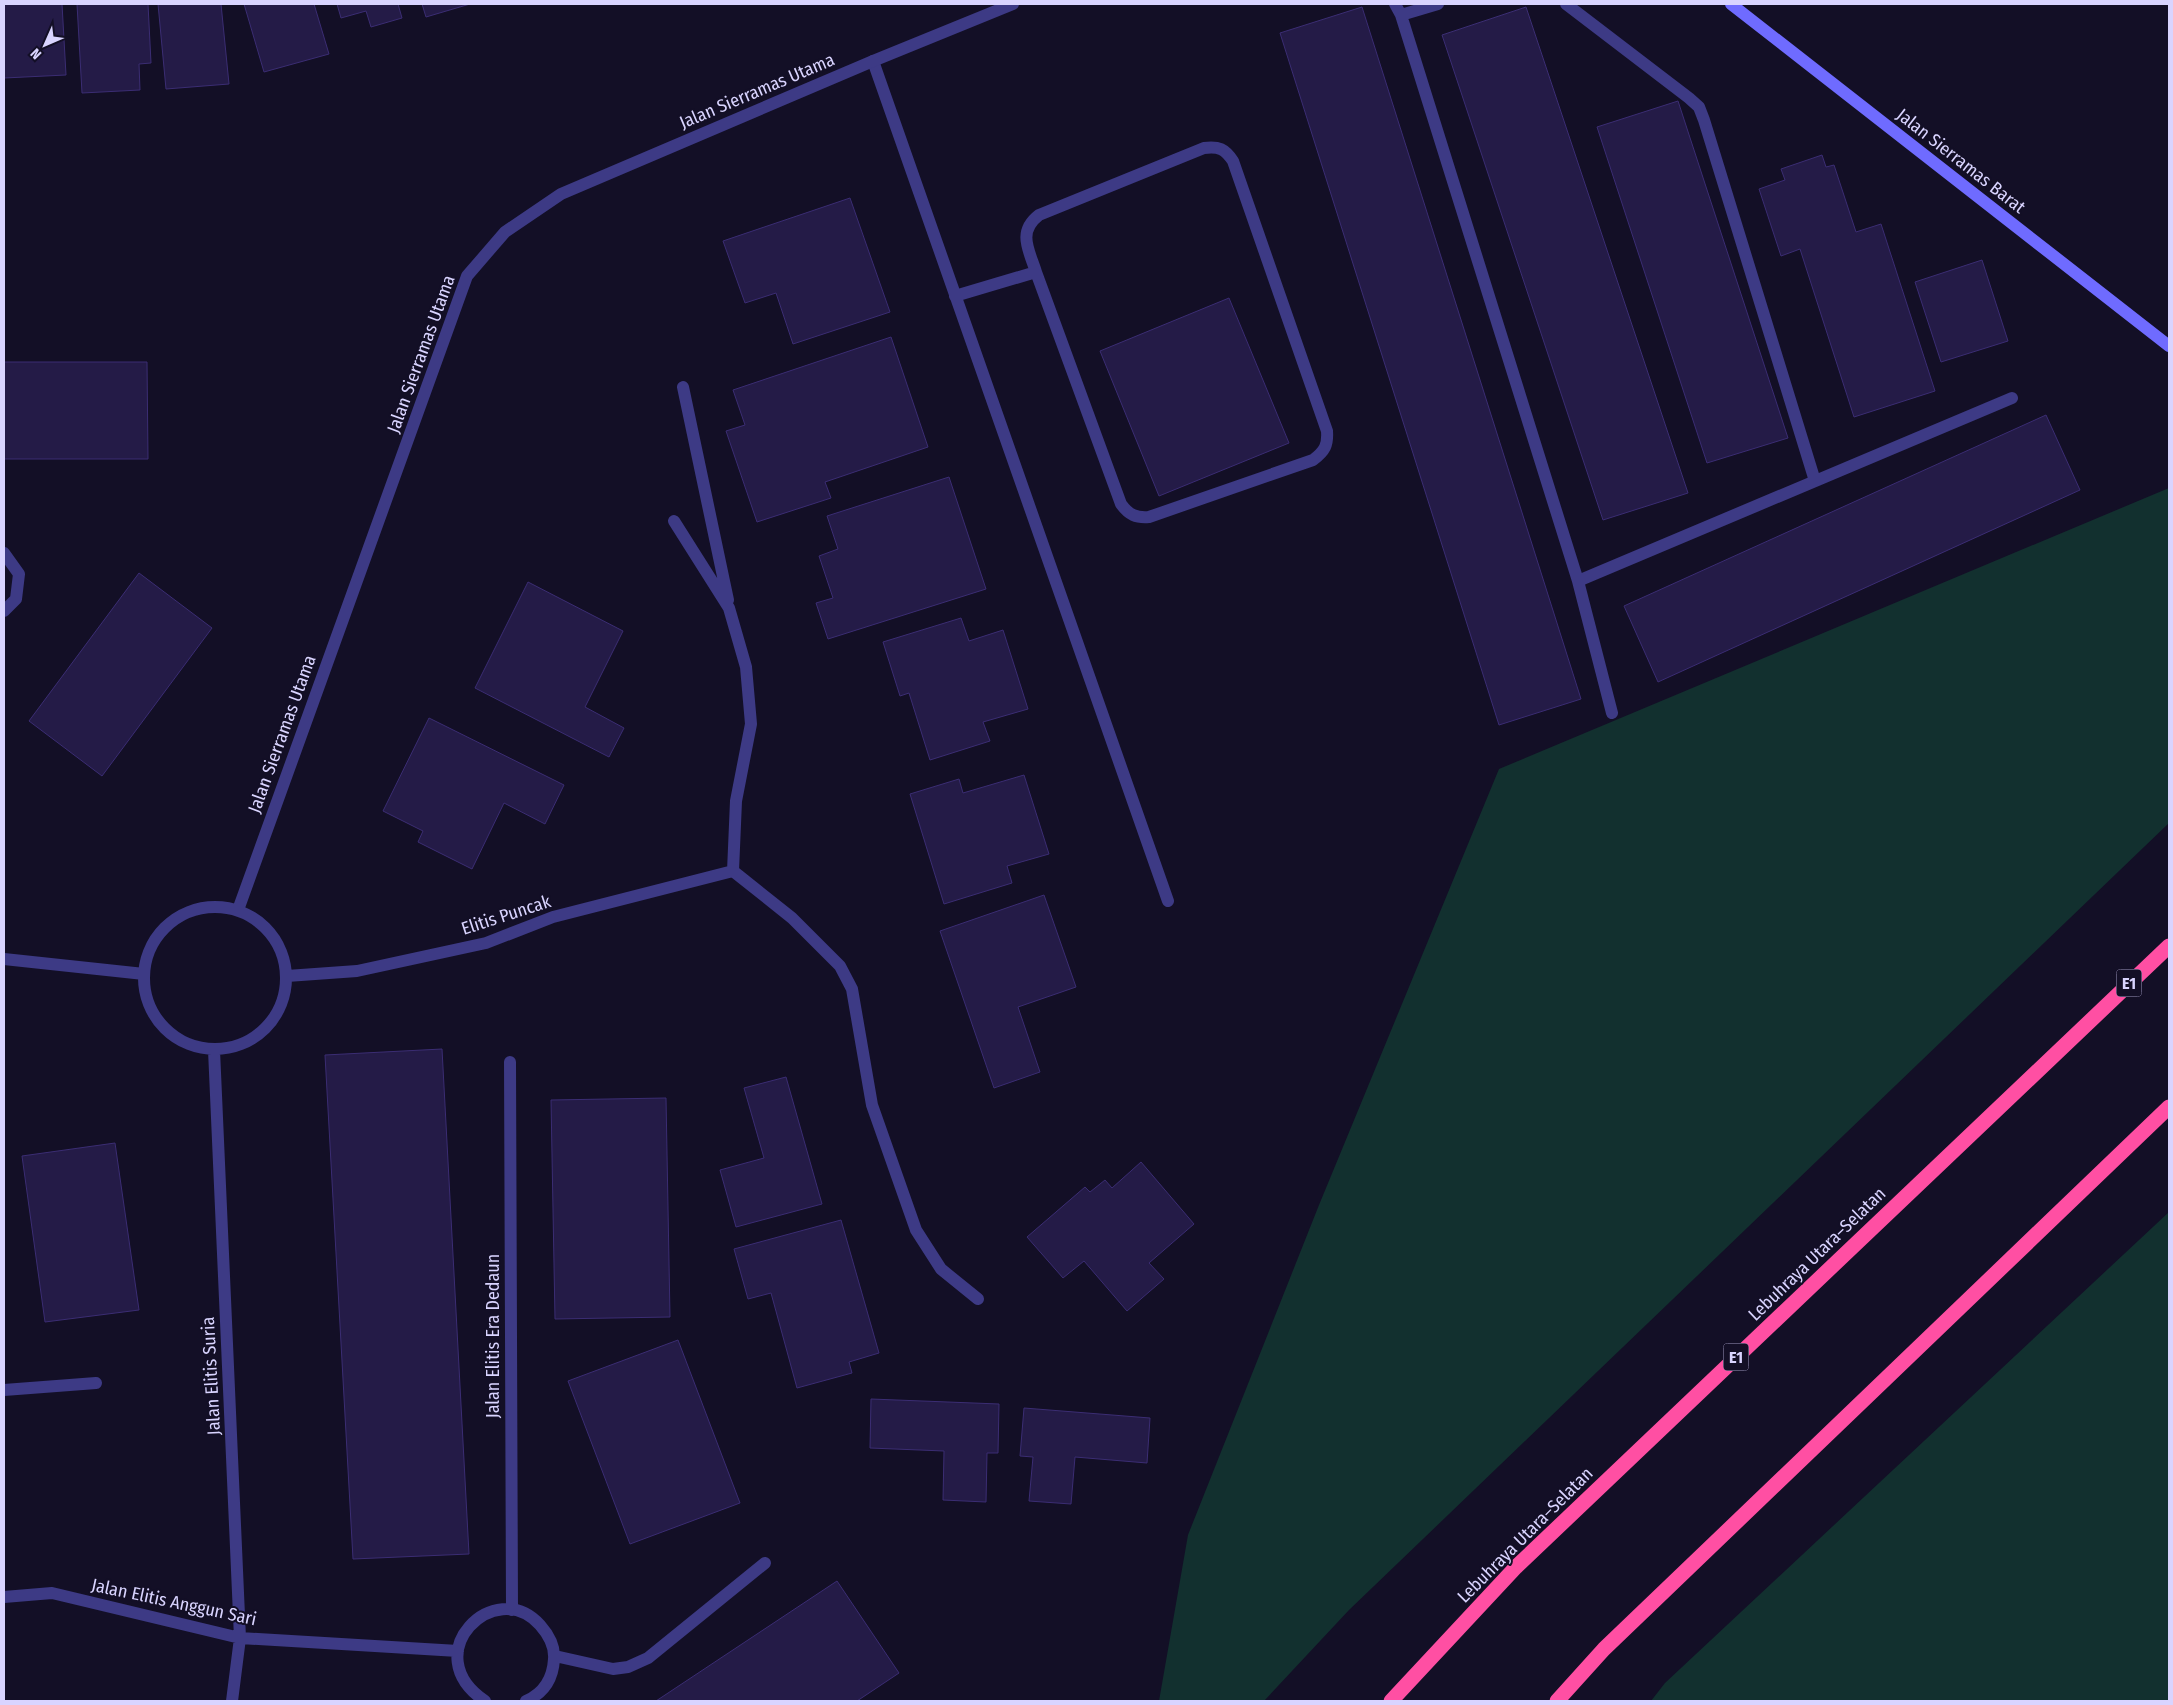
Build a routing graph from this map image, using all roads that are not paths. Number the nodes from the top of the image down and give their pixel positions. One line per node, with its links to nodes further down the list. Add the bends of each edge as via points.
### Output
1 (1013, 4): 6 (street, Jalan Sierramas Utama)
2 (1438, 4): 5 (street)
3 (1566, 4): 12 (street, via 1698,107)
4 (1731, 4): 9 (street, Jalan Sierramas Barat)
5 (1398, 9): 15 (street)
6 (873, 61): 8 (street); 21 (street, Jalan Sierramas Utama, via 561,194 505,232 467,276)
7 (1036, 272): 7 (street, via 1026,243 1026,232 1030,222 1039,215 1204,148 1216,146 1227,151 1327,431 1328,443 1323,453 1313,460 1150,517 1138,518 1128,513 1121,504); 8 (street)
8 (955, 296): 20 (street)
9 (2169, 346)
10 (683, 387): 16 (street)
11 (2012, 398): 12 (street)
12 (1815, 481): 15 (street)
13 (674, 521): 16 (street)
14 (4, 553): 17 (street, via 19,574 16,599)
15 (1578, 581): 18 (street)
16 (730, 608): 19 (street, via 746,667 750,724 736,801)
17 (4, 611)
18 (1612, 713)
19 (733, 871): 25 (street, Elitis Puncak, via 553,916 486,943 356,971); 29 (street, via 804,929 840,966 852,989 872,1105 916,1230 941,1269)
20 (1168, 901)
21 (238, 910): 24 (street, via 216,906 194,909 174,918 158,933 148,953); 25 (street, via 257,920 272,935 283,955)
22 (2169, 946): 41 (highway, Lebuhraya Utara–Selatan / E1, via 1516,1567)
23 (4, 959): 24 (street)
24 (144, 974): 26 (street, via 146,997 156,1018 172,1034 192,1046)
25 (287, 976): 26 (street, via 284,999 274,1020 258,1036 237,1046)
26 (214, 1050): 35 (street, Jalan Elitis Suria)
27 (510, 1062): 34 (street, Jalan Elitis Era Dedaun)
28 (2169, 1107): 42 (highway, via 1604,1649)
29 (978, 1299)
30 (96, 1383): 31 (street)
31 (4, 1390)
32 (765, 1563): 37 (street, via 648,1658 628,1667 613,1669)
33 (4, 1598): 35 (street, Jalan Elitis Anggun Sari, via 52,1593)
34 (512, 1610): 36 (street, via 482,1615 470,1624); 37 (street, via 537,1621 549,1637)
35 (240, 1638): 36 (street, Jalan Elitis Anggun Sari); 38 (street, Jalan Elitis Suria)
36 (458, 1651): 39 (street, via 458,1667 464,1682)
37 (554, 1656): 40 (street, via 552,1673 545,1687)
38 (232, 1701)
39 (485, 1701)
40 (526, 1701)
41 (1391, 1701)
42 (1557, 1701)

